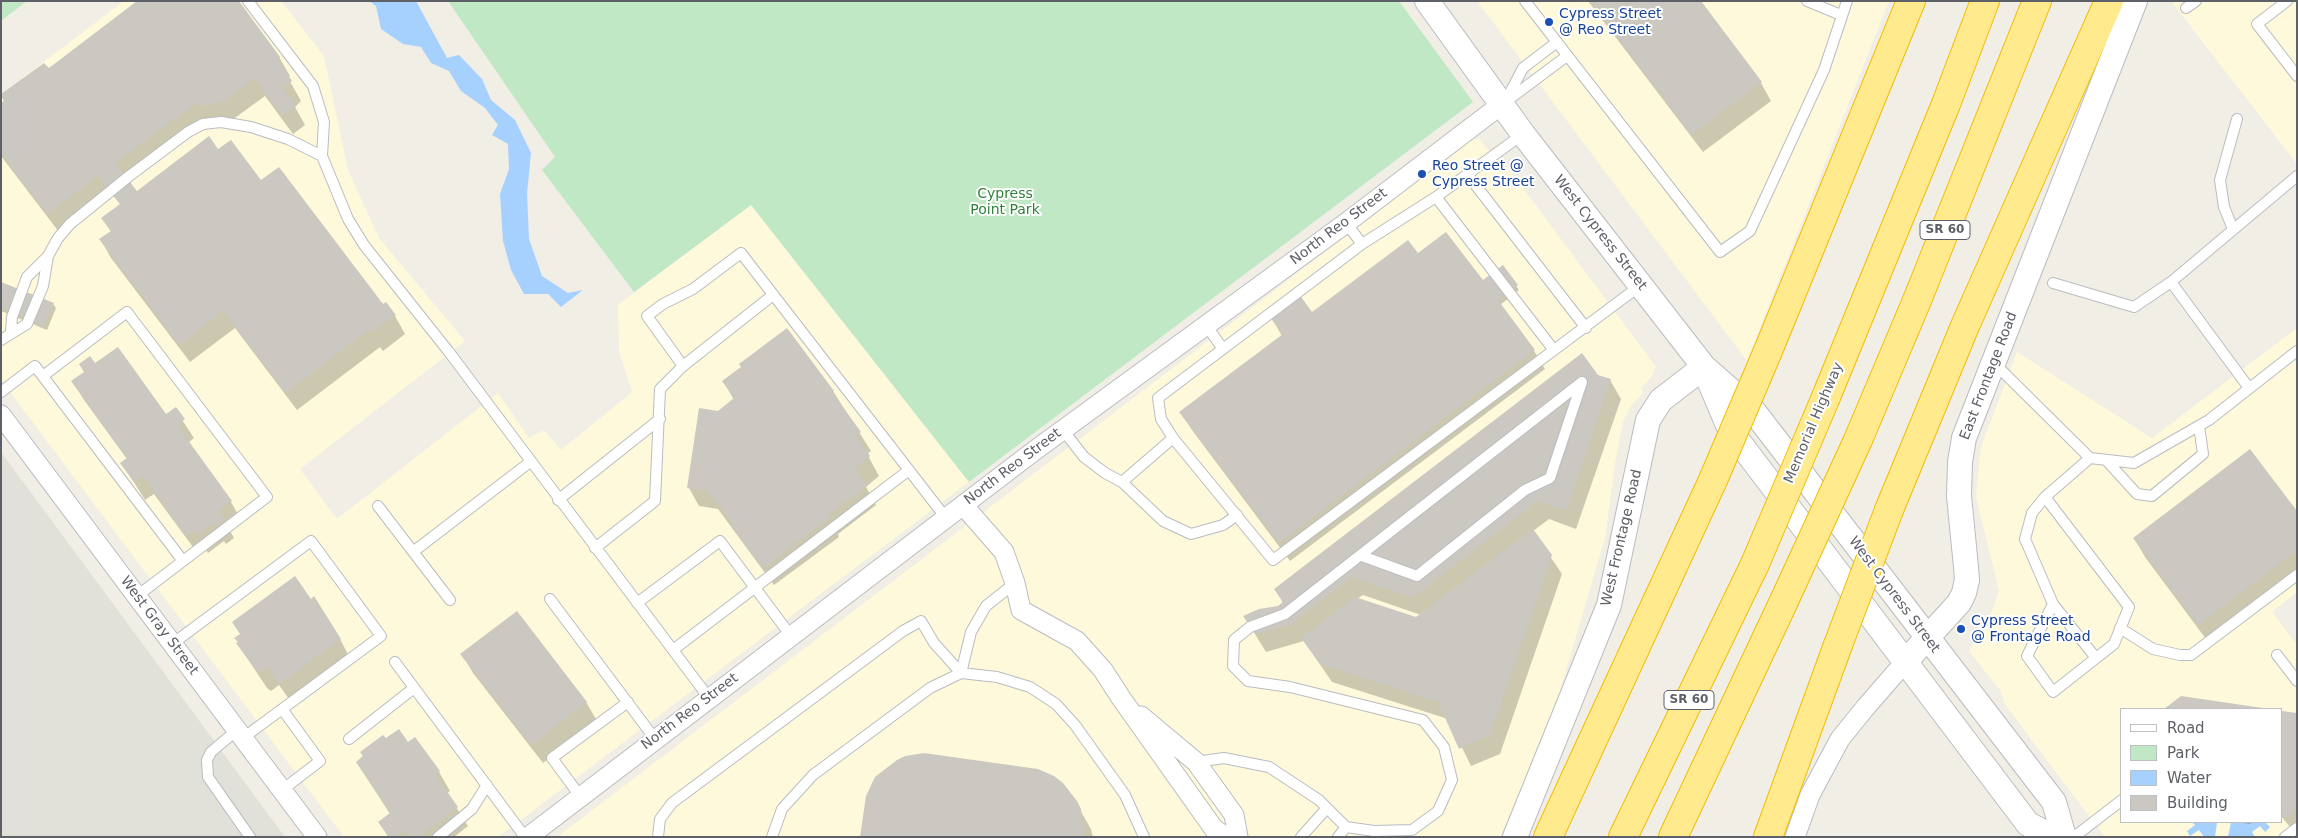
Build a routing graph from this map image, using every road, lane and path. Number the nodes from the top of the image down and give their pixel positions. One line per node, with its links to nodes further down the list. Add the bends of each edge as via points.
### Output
1 (248, 1): 22 (lane, via 312,86 324,122)
2 (1427, 1): 19 (street, West Cypress Street)
3 (1525, 1): 15 (lane)
4 (1807, 1): 14 (lane)
5 (1847, 1): 14 (lane)
6 (1911, 1): 102 (highway, bridge, via 1713,480)
7 (1985, 1): 115 (highway, Memorial Highway / SR 60, bridge, via 1946,104 1754,564)
8 (2109, 1): 117 (highway, bridge, via 1964,326 1889,510)
9 (2135, 1): 41 (street, East Frontage Road)
10 (2196, 1): 13 (lane)
11 (2287, 1): 17 (lane, via 2257,24)
12 (2038, 7): 116 (highway, SR 60, bridge, via 1858,440)
13 (2186, 8)
14 (1841, 15): 16 (lane, via 1824,70 1750,231 1720,252)
15 (1557, 42): 16 (lane); 19 (lane, via 1524,68)
16 (1567, 56): 19 (lane)
17 (2293, 64): 18 (lane)
18 (2297, 76)
19 (1504, 103): 21 (street, West Cypress Street); 26 (street, North Reo Street)
20 (2238, 118): 27 (lane, via 2220,180 2224,207)
21 (1523, 134): 23 (lane); 32 (street, West Cypress Street)
22 (322, 156): 29 (lane, via 251,126 221,122 203,124 128,177 70,224); 54 (lane, via 348,219 364,245)
23 (1467, 174): 25 (lane); 35 (lane)
24 (2297, 176): 27 (lane)
25 (1436, 197): 28 (lane); 39 (lane)
26 (1346, 223): 28 (lane); 34 (street, North Reo Street)
27 (2233, 229): 30 (lane)
28 (1362, 244): 38 (lane)
29 (48, 256): 36 (lane, via 27,278 12,317); 36 (lane, via 43,286 27,324)
30 (2171, 282): 31 (lane, via 2134,307); 45 (lane)
31 (2053, 283)
32 (1641, 286): 35 (lane); 43 (street, West Cypress Street)
33 (773, 295): 42 (lane); 42 (lane, via 741,253 693,289 647,316); 55 (lane)
34 (1206, 325): 38 (lane); 50 (street, North Reo Street)
35 (1586, 328): 39 (lane)
36 (11, 332): 37 (lane)
37 (1, 340)
38 (1223, 349): 51 (lane, via 1158,398 1160,419)
39 (1553, 349): 61 (lane, via 1273,560)
40 (2297, 351): 45 (lane)
41 (1993, 362): 52 (lane); 77 (street, East Frontage Road, via 1964,438 1960,462 1959,496 1967,580 1964,593 1959,603)
42 (683, 366): 48 (lane, via 660,389)
43 (1704, 367): 77 (street, West Cypress Street, via 1752,409); 83 (street, West Cypress Street, via 1730,430); 114 (street, West Frontage Road, via 1660,400 1648,420 1609,605)
44 (43, 376): 46 (lane, via 35,366); 66 (lane); 66 (lane, via 127,312 267,497)
45 (2249, 388): 49 (lane)
46 (1, 392)
47 (1, 416): 70 (street, West Gray Street)
48 (660, 419): 58 (lane); 63 (lane, via 656,501)
49 (2199, 426): 53 (lane, via 2134,463); 53 (lane, via 2203,454 2152,496 2137,494)
50 (1063, 430): 56 (lane, via 1084,457); 59 (street, North Reo Street)
51 (1173, 438): 56 (lane); 61 (lane)
52 (2090, 458): 53 (lane); 57 (lane)
53 (2106, 460)
54 (530, 462): 58 (lane); 64 (lane)
55 (909, 470): 62 (lane); 69 (lane)
56 (1122, 482): 61 (lane, via 1163,521 1192,534 1223,525)
57 (2045, 497): 74 (lane, via 2032,513 2025,539); 75 (lane, via 2129,607)
58 (558, 500): 63 (lane)
59 (963, 505): 62 (street, North Reo Street); 68 (street, via 1004,552)
60 (378, 506): 64 (lane)
61 (1237, 515)
62 (946, 518): 76 (street, North Reo Street)
63 (595, 548): 73 (lane)
64 (413, 552): 72 (lane)
65 (1362, 556): 65 (lane, via 1407,520 1582,382 1550,478 1525,490 1417,576); 100 (lane, via 1286,614 1250,627 1234,640 1233,666 1248,681 1290,687 1423,720 1444,746 1452,780 1438,811 1412,830 1374,831)
66 (183, 561): 70 (lane)
67 (2297, 575): 75 (lane, via 2192,655 2180,656 2153,650)
68 (1015, 583): 84 (lane, via 986,606 971,632); 88 (street, via 1021,610 1077,641 1103,670)
69 (755, 588): 73 (lane, via 720,542); 76 (lane); 79 (lane)
70 (137, 596): 78 (street, West Gray Street)
71 (550, 599): 89 (lane)
72 (450, 600)
73 (637, 603): 79 (lane)
74 (2054, 604): 81 (lane); 81 (lane, via 2027,656 2053,692)
75 (2120, 628): 81 (lane, via 2114,644)
76 (791, 636): 87 (street, North Reo Street)
77 (1927, 637): 83 (street, East Frontage Road); 120 (street, West Cypress Street, via 2054,802)
78 (172, 644): 90 (lane, via 311,541 381,636); 91 (street, West Gray Street)
79 (673, 650): 87 (lane)
80 (2277, 655): 85 (lane)
81 (2096, 658)
82 (395, 662): 86 (lane)
83 (1906, 662): 118 (street, East Frontage Road, via 1840,739 1810,795); 119 (street, West Cypress Street, via 2028,824)
84 (961, 673): 107 (lane, via 934,644 921,621 902,631 672,803 660,819); 108 (lane, via 930,688 813,775 782,809); 109 (lane, via 997,677 1030,687 1056,704 1125,795)
85 (2297, 681)
86 (414, 688): 93 (lane); 95 (lane)
87 (710, 698): 92 (street, North Reo Street)
88 (1121, 698): 94 (street); 110 (street, via 1214,829)
89 (628, 702): 92 (lane); 97 (lane, via 552,758)
90 (282, 709): 91 (lane); 96 (lane, via 320,761)
91 (240, 734): 96 (street, West Gray Street); 104 (lane, via 211,752 208,777)
92 (655, 739): 97 (street, North Reo Street)
93 (349, 740)
94 (1196, 762): 99 (lane, via 1224,758 1269,767); 111 (street, via 1234,815)
95 (487, 785): 103 (lane); 106 (lane, via 472,809)
96 (282, 790): 105 (street, West Gray Street)
97 (580, 796): 103 (street, North Reo Street)
98 (2120, 802): 121 (lane)
99 (1327, 808): 100 (lane); 112 (lane)
100 (1346, 827): 113 (lane)
101 (2297, 828): 122 (lane)
102 (1552, 829)
103 (533, 835)
104 (250, 837)
105 (317, 837)
106 (438, 837)
107 (658, 837)
108 (772, 837)
109 (1144, 837)
110 (1226, 837)
111 (1238, 837)
112 (1301, 837)
113 (1338, 837)
114 (1515, 837)
115 (1623, 837)
116 (1673, 837)
117 (1768, 837)
118 (1795, 837)
119 (2053, 837)
120 (2064, 837)
121 (2074, 837)
122 (2285, 837)

